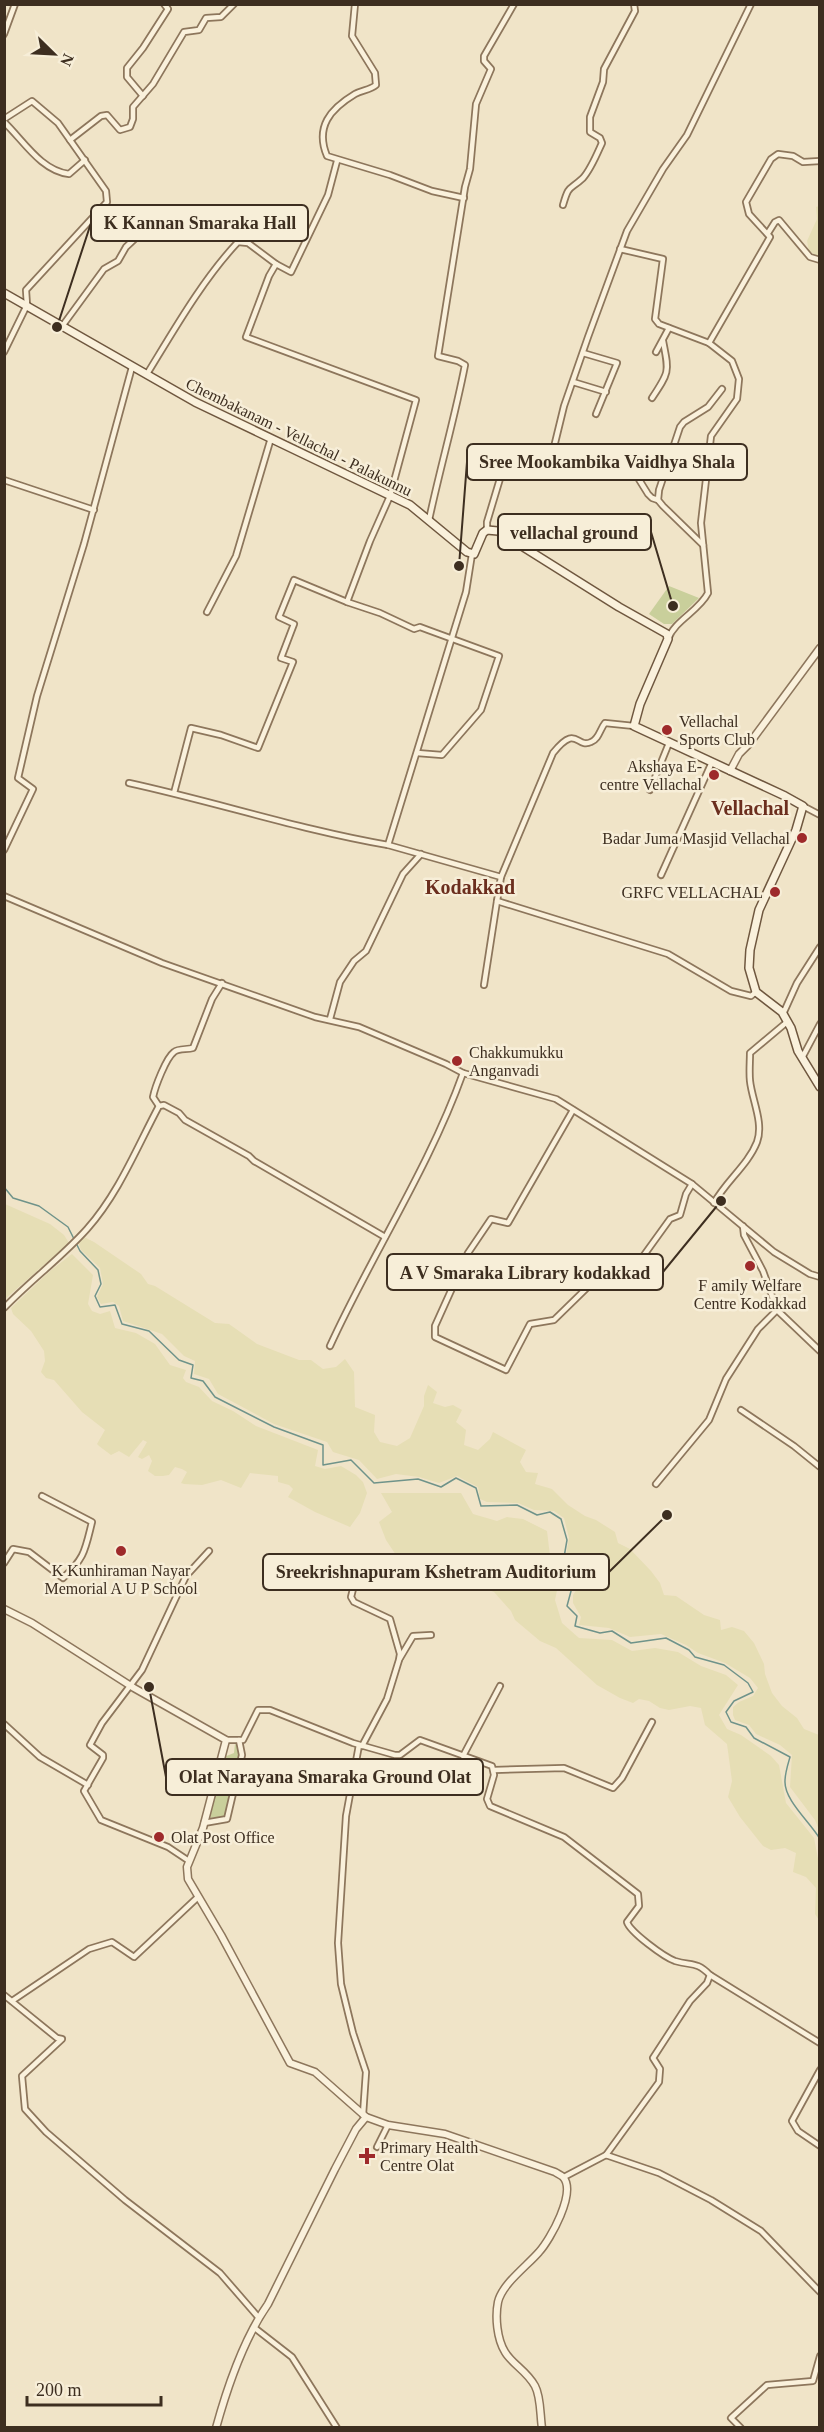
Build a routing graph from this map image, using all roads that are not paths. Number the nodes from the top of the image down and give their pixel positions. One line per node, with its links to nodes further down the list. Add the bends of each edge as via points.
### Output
1 (15, 4): 8 (street)
2 (164, 4): 9 (street, via 168,9 127,68 127,77)
3 (234, 4): 9 (street, via 221,17 206,18 199,30 184,32)
4 (355, 4): 13 (street, via 352,36 370,64 376,85 349,98 323,125 327,156)
5 (514, 4): 15 (street, via 484,56 491,69 476,104)
6 (634, 4): 16 (street, via 635,11 604,69 592,108 588,130 602,143 588,171 570,186)
7 (751, 4): 19 (street, via 687,135 663,169)
8 (4, 34)
9 (143, 96): 11 (street, via 133,107 130,127 120,130 108,115 101,116)
10 (4, 120): 11 (street, via 32,101); 12 (street, via 50,168 69,174)
11 (70, 140): 12 (street)
12 (85, 160): 23 (street, via 106,191 107,202 26,290)
13 (337, 161): 15 (street); 21 (street, via 328,195 291,272)
14 (819, 161): 18 (street, via 803,162 778,154 771,159 746,202 749,214)
15 (464, 198): 44 (street, via 438,356 465,365)
16 (563, 205)
17 (141, 233): 24 (street, via 118,261 104,269)
18 (768, 233): 20 (street, via 779,220 810,257); 27 (street, via 770,237)
19 (620, 249): 25 (street, via 663,259 655,319); 30 (street)
20 (819, 260)
21 (276, 264): 32 (street, via 248,243 238,242); 41 (street, via 246,337 416,400)
22 (4, 292): 23 (main road, Chembakanam - Vellachal - Palakunnu)
23 (27, 305): 24 (main road, Chembakanam - Vellachal - Palakunnu); 28 (street)
24 (63, 325): 31 (main road, Chembakanam - Vellachal - Palakunnu)
25 (669, 328): 26 (street); 27 (street)
26 (663, 341): 29 (street); 36 (street, via 667,376)
27 (709, 343): 46 (street, via 732,361 739,380 737,399 711,436 701,523)
28 (4, 352)
29 (656, 352)
30 (582, 353): 33 (street); 35 (street, via 617,363)
31 (132, 367): 32 (main road, Chembakanam - Vellachal - Palakunnu); 43 (street)
32 (147, 375): 38 (main road, Chembakanam - Vellachal - Palakunnu)
33 (573, 382): 35 (street); 45 (street, via 550,453 514,449 508,452 486,522)
34 (722, 390): 42 (street, via 708,407 680,427 660,482)
35 (606, 392): 37 (street)
36 (652, 398)
37 (596, 414)
38 (271, 438): 41 (main road, Chembakanam - Vellachal - Palakunnu); 49 (street, via 236,556)
39 (610, 453): 42 (street, via 630,465 648,494)
40 (4, 480): 43 (street)
41 (390, 496): 44 (main road, Chembakanam - Vellachal - Palakunnu); 48 (street)
42 (658, 500): 46 (street)
43 (93, 510): 64 (street, via 37,696 18,778 33,789)
44 (429, 520): 47 (main road, Chembakanam - Vellachal - Palakunnu)
45 (487, 530): 47 (main road); 51 (main road, via 498,531 619,607 650,622 667,633)
46 (703, 545): 51 (street, via 708,592)
47 (472, 554): 50 (street, via 466,592)
48 (347, 602): 50 (street, via 414,629 420,627); 60 (street, via 294,580 279,617 294,624 281,658 293,663 258,748 191,728)
49 (207, 612)
50 (452, 637): 55 (street); 55 (street, via 499,656 481,710 442,755)
51 (668, 639): 53 (main road)
52 (819, 648): 57 (street)
53 (634, 726): 54 (main road); 67 (street, via 605,723 591,742 564,739 553,753)
54 (669, 743): 56 (main road); 59 (street)
55 (417, 753): 63 (street)
56 (712, 762): 57 (main road); 66 (street)
57 (730, 771): 61 (main road)
58 (129, 783): 60 (street)
59 (650, 790)
60 (174, 793): 63 (street, via 334,836)
61 (803, 806): 62 (street); 73 (main road, via 759,910 749,968)
62 (819, 815)
63 (388, 845): 65 (street)
64 (4, 850)
65 (421, 854): 67 (street); 75 (street, via 403,874 366,951 340,982)
66 (661, 875)
67 (501, 877): 69 (street)
68 (4, 896): 71 (street, via 162,963)
69 (497, 901): 72 (street); 73 (street, via 668,954 731,991 751,996)
70 (819, 947): 74 (street)
71 (222, 983): 75 (street); 81 (street, via 207,1009 193,1048 173,1052 153,1097)
72 (484, 985)
73 (756, 992): 74 (main road)
74 (783, 1014): 76 (main road)
75 (330, 1019): 79 (street, via 384,1037)
76 (788, 1022): 78 (main road); 84 (street, via 750,1053 749,1080 759,1122 758,1139)
77 (819, 1024): 78 (street)
78 (802, 1058): 80 (main road)
79 (464, 1073): 82 (street, via 556,1099); 86 (street)
80 (819, 1087)
81 (159, 1106): 86 (street, via 172,1108 185,1120); 88 (street, via 112,1196 75,1242)
82 (573, 1110): 83 (street); 83 (street, via 508,1223 491,1219 476,1239 435,1326 435,1337 506,1370 530,1324 554,1320 597,1278 616,1284 626,1280 670,1219 680,1215)
83 (692, 1184): 84 (street)
84 (714, 1203): 85 (street)
85 (743, 1225): 87 (street, via 774,1252); 89 (street)
86 (385, 1237): 90 (street)
87 (819, 1277)
88 (4, 1308)
89 (777, 1310): 91 (street); 94 (street, via 758,1329 726,1379 709,1420)
90 (330, 1346)
91 (819, 1351)
92 (741, 1410): 93 (street)
93 (819, 1467)
94 (656, 1484)
95 (42, 1496): 97 (street, via 92,1521 79,1563 63,1578 28,1552 13,1549)
96 (209, 1551): 102 (street, via 186,1576 142,1670)
97 (4, 1563)
98 (347, 1575): 101 (street, via 356,1581 351,1597 354,1602 390,1619)
99 (4, 1609): 102 (street)
100 (431, 1635): 101 (street, via 413,1635)
101 (399, 1660): 108 (street, via 387,1699)
102 (130, 1686): 106 (street); 111 (street, via 90,1745 103,1758)
103 (500, 1686): 109 (street)
104 (652, 1722): 110 (street, via 613,1788 564,1768)
105 (4, 1724): 111 (street, via 40,1757)
106 (226, 1740): 107 (street); 112 (street)
107 (239, 1740): 108 (street, via 246,1737 262,1709); 112 (street, via 242,1755 227,1819)
108 (361, 1745): 109 (street, via 398,1756 420,1740); 120 (street, via 346,1816 338,1943 341,1984 366,2072)
109 (463, 1756): 110 (street)
110 (494, 1770): 115 (street, via 487,1803 564,1837 638,1893 639,1906 627,1922 630,1929 670,1958 699,1965)
111 (88, 1785): 113 (street, via 84,1791 101,1820 168,1847)
112 (204, 1824): 113 (street)
113 (189, 1861): 114 (street, via 188,1879)
114 (198, 1897): 117 (street, via 134,1957 112,1942 89,1949); 120 (street, via 290,2063 315,2072)
115 (710, 1975): 118 (street); 124 (street, via 653,2058 660,2070 659,2082)
116 (4, 1995): 117 (street)
117 (12, 2001): 127 (street, via 62,2039 21,2076 25,2109 71,2156 220,2273)
118 (819, 2043)
119 (819, 2070): 122 (street, via 792,2121 798,2132)
120 (364, 2116): 121 (street); 127 (street)
121 (388, 2125): 123 (street); 125 (street, via 445,2134)
122 (819, 2146)
123 (377, 2147)
124 (606, 2155): 125 (street); 126 (street, via 659,2173 761,2231)
125 (564, 2177): 132 (street, via 566,2203 556,2225 540,2251 498,2301 497,2327 505,2352 525,2370 537,2389)
126 (819, 2292)
127 (259, 2318): 128 (street)
128 (256, 2329): 130 (street, via 239,2361); 131 (street, via 292,2357)
129 (819, 2356): 133 (street, via 813,2382 767,2385 731,2418)
130 (216, 2427)
131 (337, 2427)
132 (542, 2427)
133 (741, 2427)

